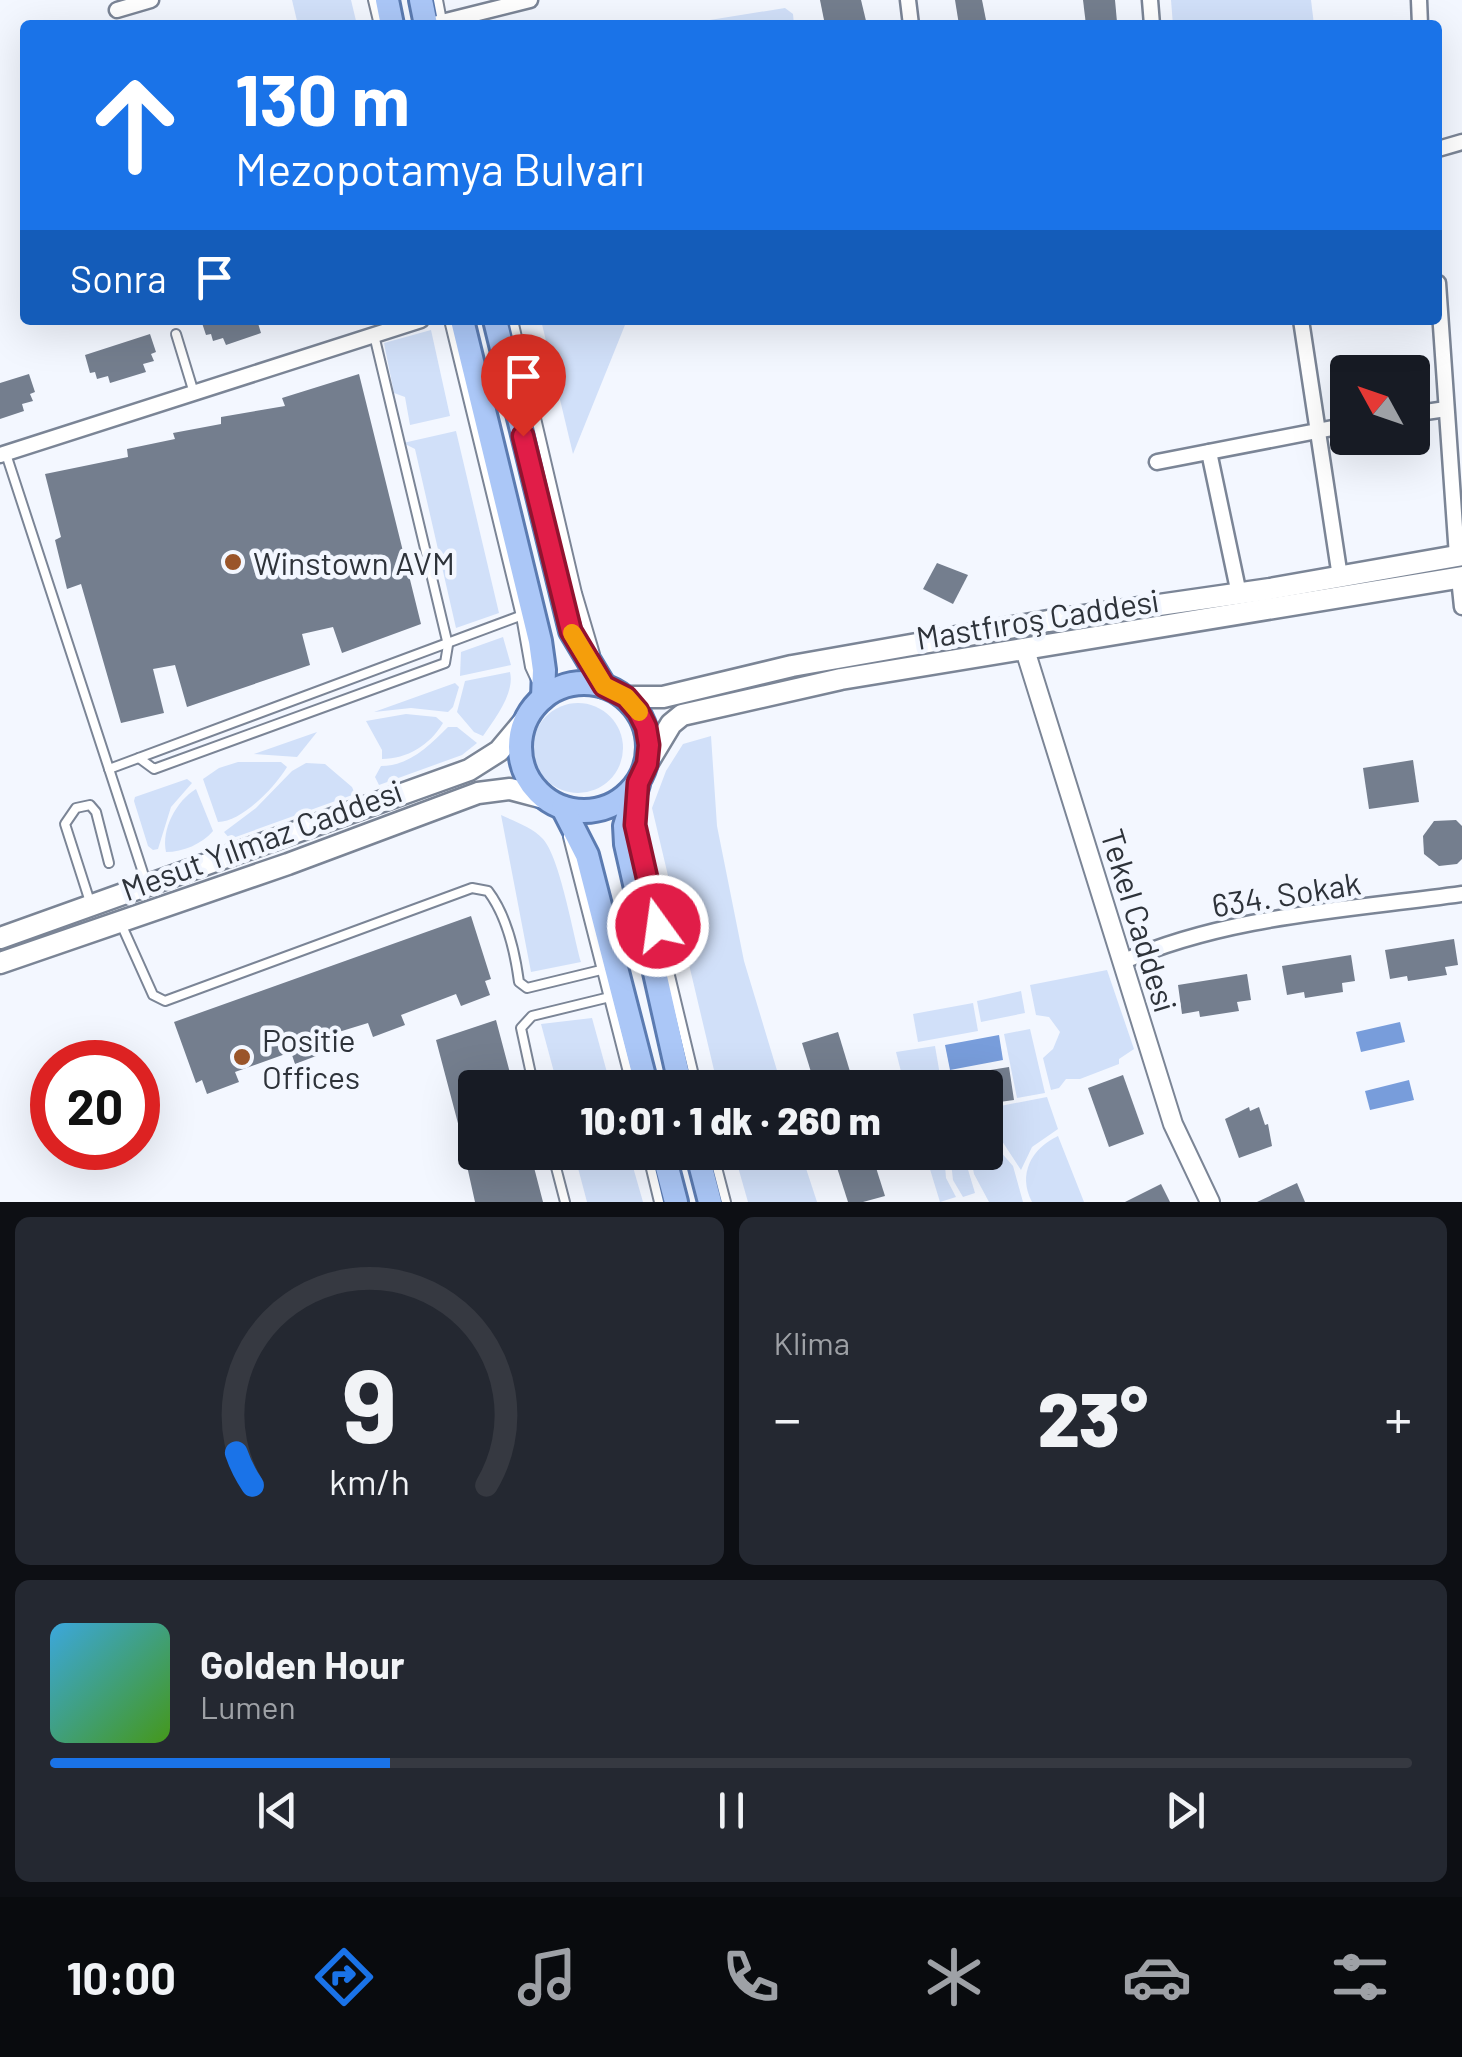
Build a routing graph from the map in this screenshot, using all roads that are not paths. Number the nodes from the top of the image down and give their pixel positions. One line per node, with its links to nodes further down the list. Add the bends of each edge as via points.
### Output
1 (151, 0): 3 (street)
2 (530, 0): 4 (street)
3 (117, 10)
4 (452, 20)
5 (404, 325): 13 (street)
6 (449, 325): 27 (lane)
7 (463, 325): 27 (main road)
8 (495, 325): 30 (main road, via 571,631)
9 (514, 325): 30 (lane)
10 (1303, 325): 18 (street)
11 (1441, 325): 15 (street)
12 (176, 334): 14 (lane)
13 (374, 334): 14 (street); 28 (lane)
14 (194, 393): 20 (street)
15 (1446, 409): 16 (street); 22 (street)
16 (1430, 411)
17 (1330, 428): 18 (street)
18 (1318, 430): 19 (street); 23 (street)
19 (1209, 452): 21 (street); 25 (street)
20 (3, 454): 35 (lane)
21 (1157, 462)
22 (1459, 556): 23 (main road, Mastfıroş Caddesi)
23 (1340, 577): 25 (main road, Mastfıroş Caddesi)
24 (1460, 578): 26 (street); 29 (main road, Mastfıroş Caddesi)
25 (1239, 594): 32 (main road, Mastfıroş Caddesi, via 811,662 663,697)
26 (1462, 608)
27 (527, 614): 28 (lane); 31 (main road, via 544,670)
28 (448, 645): 34 (lane); 34 (lane, via 445,663 334,704 154,769)
29 (1025, 650): 36 (main road, Mastfıroş Caddesi, via 841,679 682,716); 44 (street, Tekel Caddesi)
30 (603, 684): 31 (main road, via 572,683); 32 (main road)
31 (543, 696): 33 (main road)
32 (626, 697): 36 (main road, via 646,727)
33 (525, 720): 37 (main road, via 521,762 530,782); 39 (main road, Mesut Yılmaz Caddesi, via 499,751 468,770)
34 (139, 758): 35 (lane)
35 (109, 769): 39 (lane)
36 (642, 773): 37 (main road, via 623,798 604,808 583,812); 51 (main road, via 626,844); 52 (lane, via 637,840)
37 (553, 803): 42 (main road, Mesut Yılmaz Caddesi, via 510,789 478,793); 46 (lane); 47 (main road, via 588,854)
38 (109, 864): 41 (lane, via 96,812 76,808 65,824)
39 (147, 885): 41 (main road, Mesut Yılmaz Caddesi)
40 (1462, 894): 44 (street, 634. Sokak, via 1234,926)
41 (90, 905): 43 (main road, Mesut Yılmaz Caddesi)
42 (119, 922): 45 (main road, Mesut Yılmaz Caddesi); 46 (lane, via 153,994 164,1001 472,888 497,902 527,988)
43 (0, 938)
44 (1122, 962): 63 (street, Tekel Caddesi, via 1173,1124)
45 (0, 964)
46 (602, 970): 47 (lane)
47 (616, 996): 48 (lane, via 532,1016 521,1028); 49 (lane); 50 (main road)
48 (530, 1070)
49 (629, 1070)
50 (641, 1070)
51 (677, 1070)
52 (693, 1070)
53 (557, 1170): 58 (lane)
54 (651, 1170): 59 (lane)
55 (668, 1170): 60 (main road)
56 (702, 1170): 61 (main road)
57 (718, 1170): 62 (lane)
58 (565, 1202)
59 (659, 1202)
60 (676, 1202)
61 (710, 1202)
62 (726, 1202)
63 (1210, 1202)

